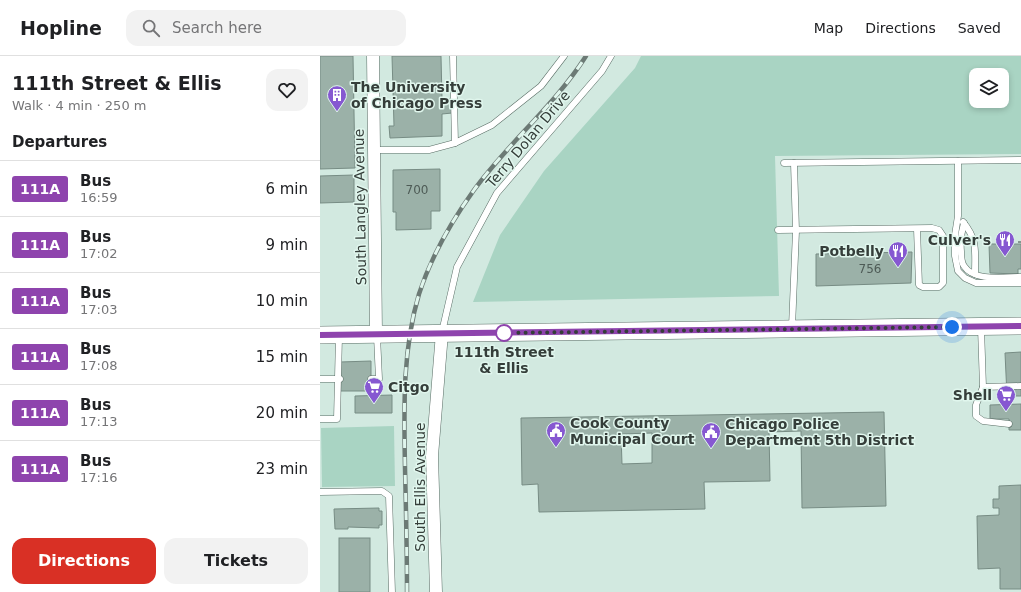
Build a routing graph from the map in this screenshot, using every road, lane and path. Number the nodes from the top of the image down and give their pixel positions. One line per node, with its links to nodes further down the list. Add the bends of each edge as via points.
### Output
1 (373, 56): 6 (street, South Langley Avenue)
2 (453, 56): 5 (lane)
3 (564, 56): 5 (lane, via 541,86 492,125)
4 (611, 56): 23 (lane, Terry Dolan Drive, via 602,72 497,193 457,267)
5 (456, 143): 6 (lane, via 429,150)
6 (374, 150): 22 (street, South Langley Avenue)
7 (1021, 160): 8 (lane)
8 (958, 161): 10 (lane); 11 (lane)
9 (784, 163): 10 (lane)
10 (794, 163): 15 (lane)
11 (958, 216): 12 (lane); 18 (lane, via 955,236 958,271 976,283)
12 (964, 224): 16 (lane, via 974,241); 16 (lane, via 961,233 962,258 964,266)
13 (920, 229): 13 (lane, via 932,228 943,236 943,283 939,288 919,285); 15 (lane)
14 (778, 230): 15 (lane)
15 (796, 231): 21 (lane)
16 (975, 274): 17 (lane)
17 (1021, 277)
18 (1021, 283)
19 (980, 326): 20 (main road); 21 (main road); 30 (lane)
20 (1021, 326)
21 (792, 329): 23 (main road)
22 (376, 334): 23 (main road); 25 (main road); 28 (lane, via 379,379)
23 (442, 334): 35 (street, South Ellis Avenue, via 432,456)
24 (320, 335): 25 (main road)
25 (338, 335): 27 (lane)
26 (320, 379): 27 (lane)
27 (338, 379): 31 (lane, via 337,419)
28 (371, 379)
29 (1021, 386): 30 (lane)
30 (983, 387): 32 (lane, via 976,405 976,416 983,421)
31 (320, 419)
32 (1009, 424)
33 (320, 492): 34 (lane, via 382,491 389,496)
34 (392, 592)
35 (436, 592)

